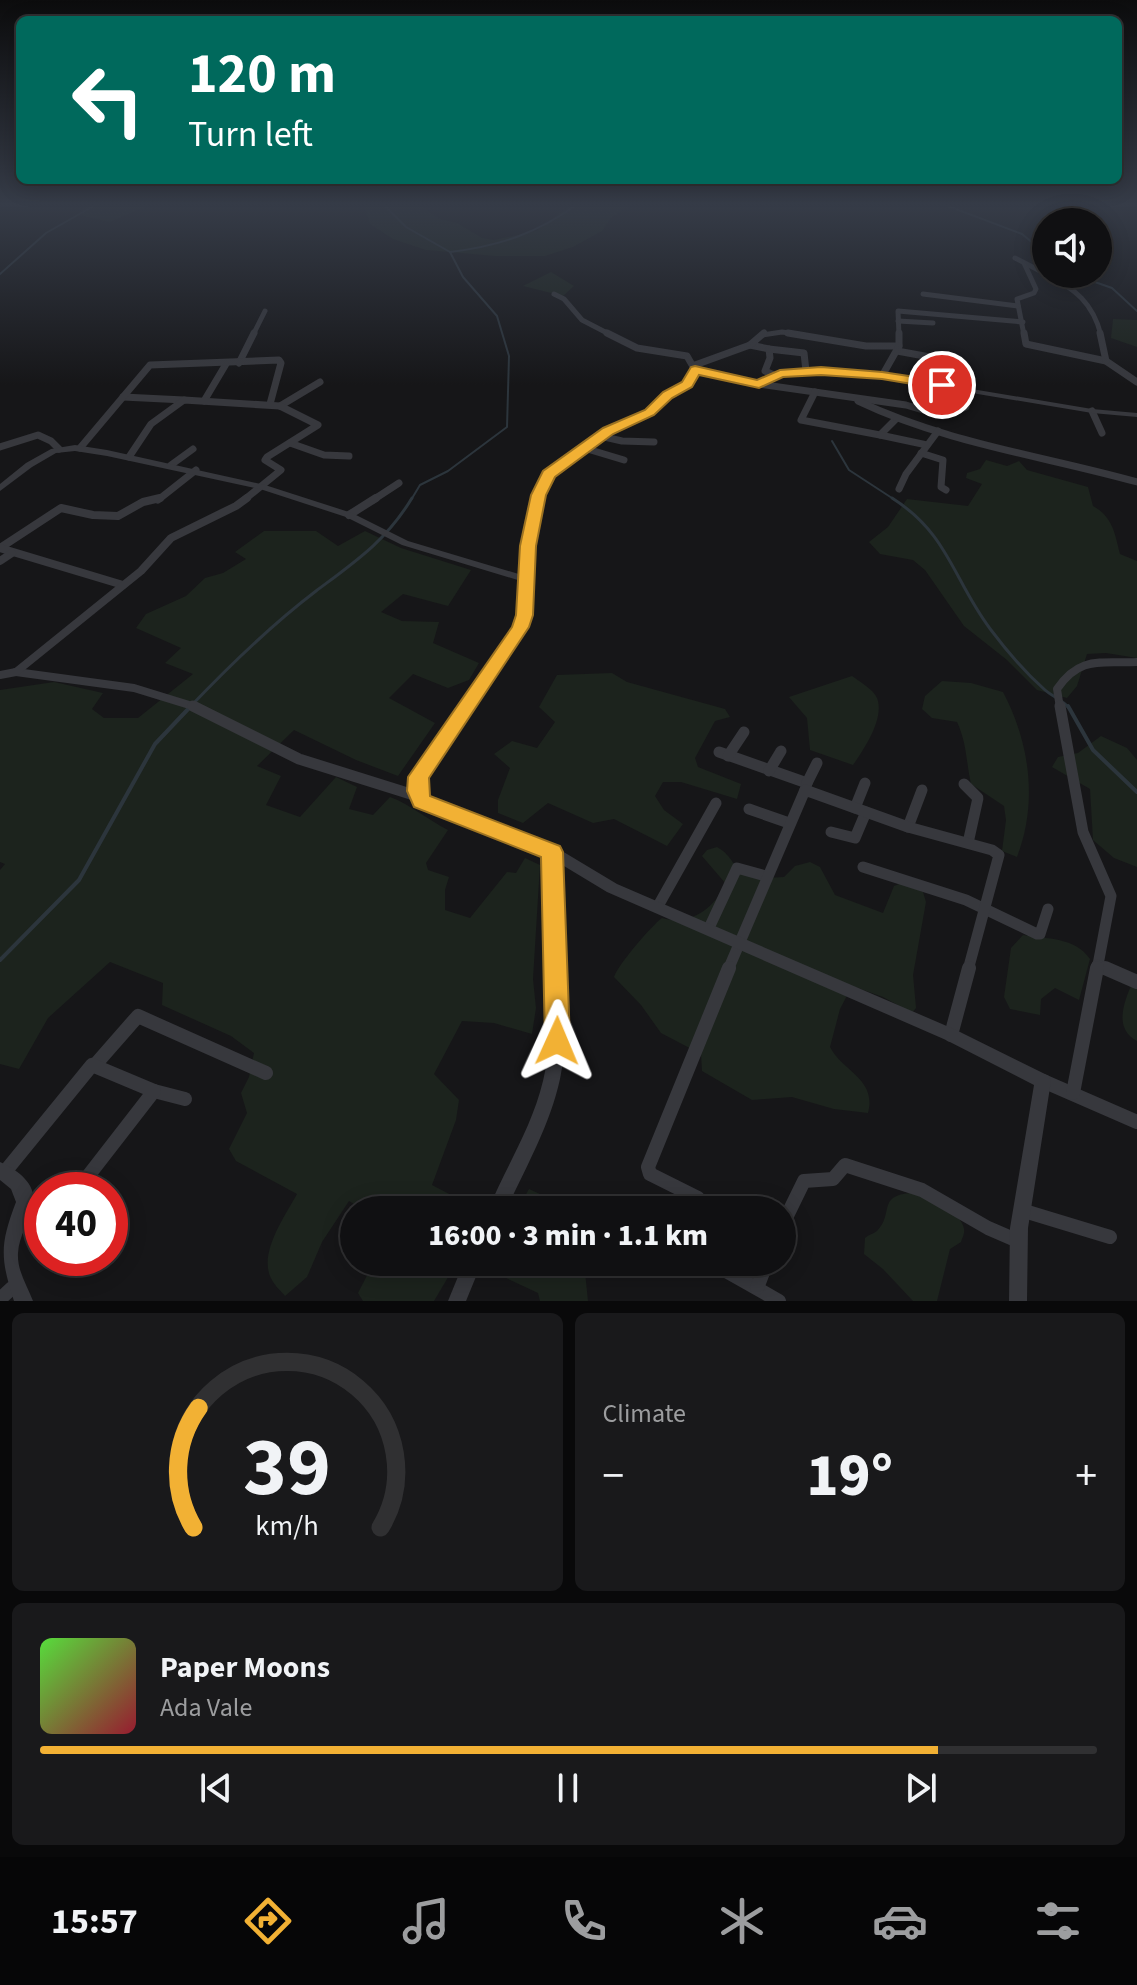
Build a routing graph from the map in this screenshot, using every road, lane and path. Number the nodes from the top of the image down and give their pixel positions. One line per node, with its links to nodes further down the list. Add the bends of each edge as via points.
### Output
1 (1024, 263): 6 (street, via 1036,289 1017,299)
2 (1069, 288): 15 (street, via 1097,312)
3 (554, 294): 18 (street, via 582,320 637,348 679,353)
4 (923, 294): 5 (street)
5 (940, 296): 6 (street); 8 (street)
6 (1018, 306): 10 (street)
7 (265, 311): 16 (street)
8 (934, 314): 9 (street, via 900,310); 10 (street)
9 (898, 321): 11 (street); 13 (street)
10 (1023, 322): 15 (street, via 1029,346)
11 (933, 323)
12 (750, 345): 13 (street, via 762,333 783,331); 14 (street); 18 (street)
13 (898, 348): 21 (street); 25 (street, via 953,358)
14 (769, 349): 19 (street, via 804,353); 20 (street, via 765,371)
15 (1106, 361): 23 (street)
16 (239, 363): 17 (street); 32 (street, via 281,361)
17 (226, 364): 28 (street, via 150,365); 30 (street)
18 (695, 368): 24 (street); 40 (street, via 687,384 650,413)
19 (806, 371): 20 (street); 21 (street)
20 (776, 376): 24 (street)
21 (882, 376): 25 (street)
22 (320, 382): 33 (street)
23 (1137, 382)
24 (759, 384): 27 (street)
25 (942, 385): 26 (street)
26 (969, 390): 31 (street, via 966,407 950,415); 34 (street)
27 (815, 392): 31 (street); 39 (street, via 802,421)
28 (123, 397): 29 (street); 44 (street)
29 (184, 400): 30 (street); 50 (street, via 151,424)
30 (204, 401): 32 (street)
31 (858, 401): 36 (street)
32 (270, 404): 33 (street)
33 (280, 406): 42 (street, via 318,425)
34 (1092, 411): 35 (street); 38 (street)
35 (1137, 415)
36 (896, 419): 37 (street); 39 (street)
37 (938, 431): 48 (street); 54 (street)
38 (1102, 433)
39 (880, 435): 48 (street)
40 (600, 436): 41 (street); 45 (street)
41 (654, 442)
42 (290, 443): 49 (street, via 324,455); 56 (street, via 265,459 282,469)
43 (0, 447): 46 (street, via 39,434 49,436)
44 (80, 448): 46 (street); 50 (street)
45 (584, 448): 51 (street); 63 (street, via 551,470 543,485)
46 (59, 449): 57 (street)
47 (193, 449): 52 (street)
48 (924, 449): 58 (street); 59 (street, via 943,460 941,487)
49 (349, 456)
50 (129, 457): 52 (street)
51 (624, 460)
52 (171, 465): 53 (street)
53 (196, 470): 56 (street); 61 (street, via 161,498 118,516 61,508 0,548)
54 (1137, 482)
55 (399, 483): 60 (street)
56 (262, 487): 60 (street); 64 (street, via 171,538)
57 (0, 488)
58 (899, 489)
59 (946, 490)
60 (349, 515): 63 (street, via 384,535)
61 (12, 553): 62 (street); 64 (street)
62 (0, 561)
63 (525, 579): 76 (street, via 521,627 419,777)
64 (123, 585): 66 (street)
65 (1137, 662): 92 (street, via 1074,666 1057,689 1083,832 1111,896)
66 (16, 672): 67 (street); 76 (street, via 95,679 204,709 296,758)
67 (0, 675)
68 (744, 732): 71 (street, via 724,754)
69 (781, 751): 71 (street)
70 (817, 763): 74 (street)
71 (769, 771): 74 (street)
72 (865, 783): 79 (street)
73 (964, 784): 83 (street, via 978,798)
74 (806, 786): 79 (street); 80 (street)
75 (922, 790): 81 (street)
76 (417, 796): 84 (street)
77 (716, 803): 87 (street)
78 (749, 809): 80 (street)
79 (860, 810): 81 (street); 82 (street, via 854,839)
80 (789, 823): 86 (street)
81 (908, 827): 83 (street)
82 (831, 832)
83 (968, 843): 88 (street, via 999,855)
84 (552, 852): 87 (street, via 612,888); 104 (street, via 555,1062)
85 (863, 867): 88 (street)
86 (766, 876): 90 (street, via 735,870); 91 (street)
87 (658, 906): 90 (street)
88 (987, 908): 89 (street, via 1039,935); 94 (street)
89 (1048, 909)
90 (709, 928): 91 (street)
91 (740, 942): 94 (street); 105 (street, via 648,1167 650,1174)
92 (1097, 965): 93 (street); 99 (street)
93 (1137, 982)
94 (951, 1035): 97 (street)
95 (95, 1065): 96 (street, via 138,1016); 98 (street); 102 (street)
96 (266, 1073)
97 (1043, 1081): 99 (street); 109 (street)
98 (154, 1091): 100 (street); 103 (street)
99 (1073, 1093): 101 (street)
100 (185, 1099)
101 (1137, 1122)
102 (2, 1172): 107 (street, via 19,1185)
103 (91, 1172)
104 (503, 1196)
105 (694, 1196)
106 (796, 1197): 111 (street, via 804,1181 835,1178 845,1165 922,1190)
107 (24, 1199)
108 (24, 1204): 112 (street)
109 (1021, 1210): 110 (street); 111 (street)
110 (1110, 1237)
111 (1018, 1241): 118 (street)
112 (1, 1258): 117 (street)
113 (467, 1276): 119 (street)
114 (735, 1276): 116 (street)
115 (762, 1276): 116 (street)
116 (757, 1288): 120 (street)
117 (12, 1296)
118 (1019, 1300)
119 (457, 1301)
120 (779, 1301)

